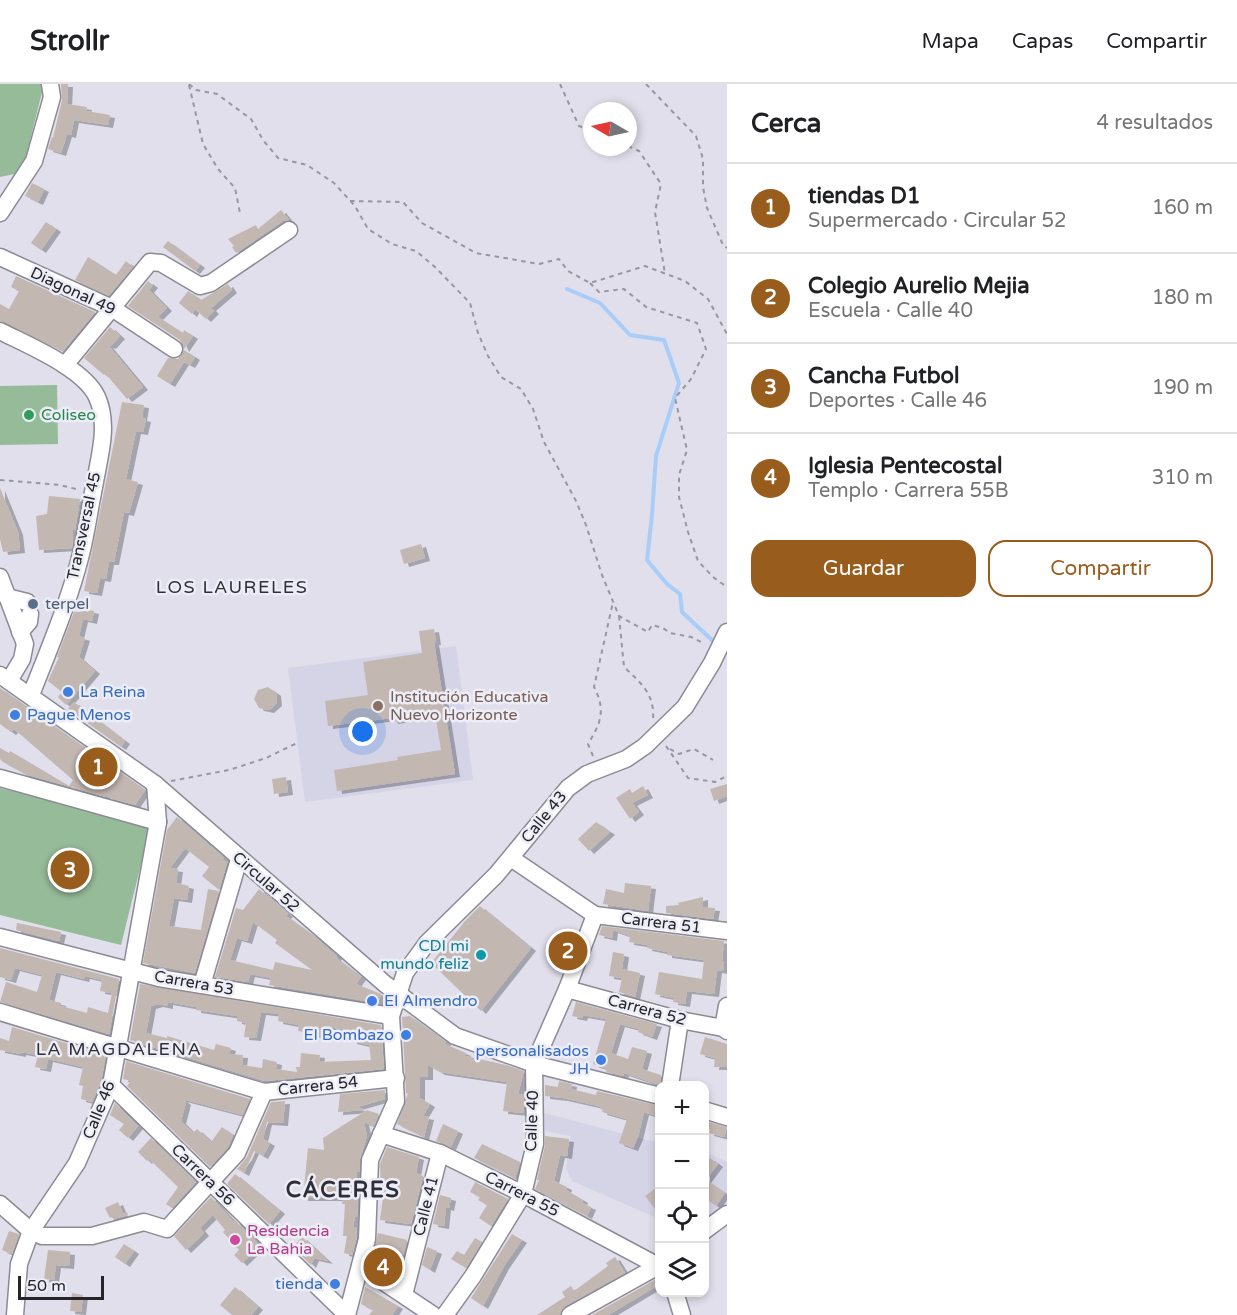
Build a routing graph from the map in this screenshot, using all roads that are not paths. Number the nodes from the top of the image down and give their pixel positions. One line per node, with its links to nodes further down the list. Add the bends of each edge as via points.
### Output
1 (50, 84): 2 (street, via 52,98 34,161)
2 (0, 213)
3 (289, 230): 5 (street, via 211,284 200,286 161,263 150,262)
4 (0, 257): 5 (street, Diagonal 49)
5 (112, 308): 7 (street, Diagonal 49); 8 (street)
6 (0, 331): 8 (street, Transversal 45)
7 (174, 349)
8 (65, 365): 14 (street, Transversal 45, via 96,395 103,419 102,442 82,553)
9 (0, 577): 10 (street)
10 (7, 597): 11 (street); 11 (street, via 29,608 28,622)
11 (21, 632): 13 (street, via 25,644 22,659)
12 (727, 632): 18 (street, Calle 43, via 685,706 662,737 626,759 587,774 568,788)
13 (5, 678): 14 (street, Circular 52)
14 (31, 695): 16 (street, Circular 52)
15 (0, 778): 17 (street)
16 (155, 784): 17 (street, Calle 46); 19 (street, Circular 52)
17 (158, 822): 23 (street, Calle 46)
18 (511, 858): 20 (street); 26 (street, Calle 43, via 427,943 405,973)
19 (239, 859): 24 (street); 26 (street, Circular 52)
20 (595, 915): 21 (street, Carrera 51); 25 (street, Calle 40)
21 (727, 931)
22 (0, 937): 23 (street, Carrera 53)
23 (131, 971): 24 (street, Carrera 53); 32 (street, Calle 46)
24 (202, 985): 29 (street, Carrera 53)
25 (567, 989): 30 (street, Carrera 52); 33 (street, Calle 40)
26 (398, 994): 29 (street, Calle 43); 33 (street, Circular 52, via 455,1036)
27 (727, 1006): 31 (street)
28 (0, 1012): 32 (street, Carrera 54)
29 (391, 1016): 34 (street)
30 (680, 1020): 31 (street, Carrera 52); 35 (street)
31 (725, 1030)
32 (118, 1049): 36 (street, Calle 46); 37 (street, Carrera 54)
33 (534, 1064): 38 (street); 44 (street, Calle 40, via 535,1143)
34 (396, 1078): 37 (street, Carrera 54); 41 (street, via 396,1101)
35 (671, 1081)
36 (111, 1085): 43 (street, Carrera 56); 48 (street, Calle 46, via 76,1163)
37 (264, 1092): 43 (street, via 237,1154)
38 (655, 1095)
39 (709, 1111): 40 (street)
40 (727, 1117)
41 (381, 1134): 42 (street, Carrera 55); 50 (street, via 370,1160 367,1239)
42 (440, 1153): 44 (street, Carrera 55); 52 (street, Calle 41)
43 (211, 1182): 48 (street, via 167,1229 144,1222 92,1236 42,1236); 55 (street, Carrera 56)
44 (523, 1194): 49 (street, Carrera 55); 57 (street, Calle 40)
45 (0, 1204): 48 (street)
46 (727, 1214): 47 (street)
47 (709, 1228)
48 (31, 1231): 54 (street, Calle 46, via 19,1264)
49 (655, 1264)
50 (360, 1266): 52 (street); 55 (street)
51 (655, 1268): 58 (street)
52 (404, 1295): 56 (street)
53 (676, 1297): 59 (street)
54 (15, 1315)
55 (347, 1315)
56 (433, 1315)
57 (445, 1315)
58 (570, 1315)
59 (682, 1315)

